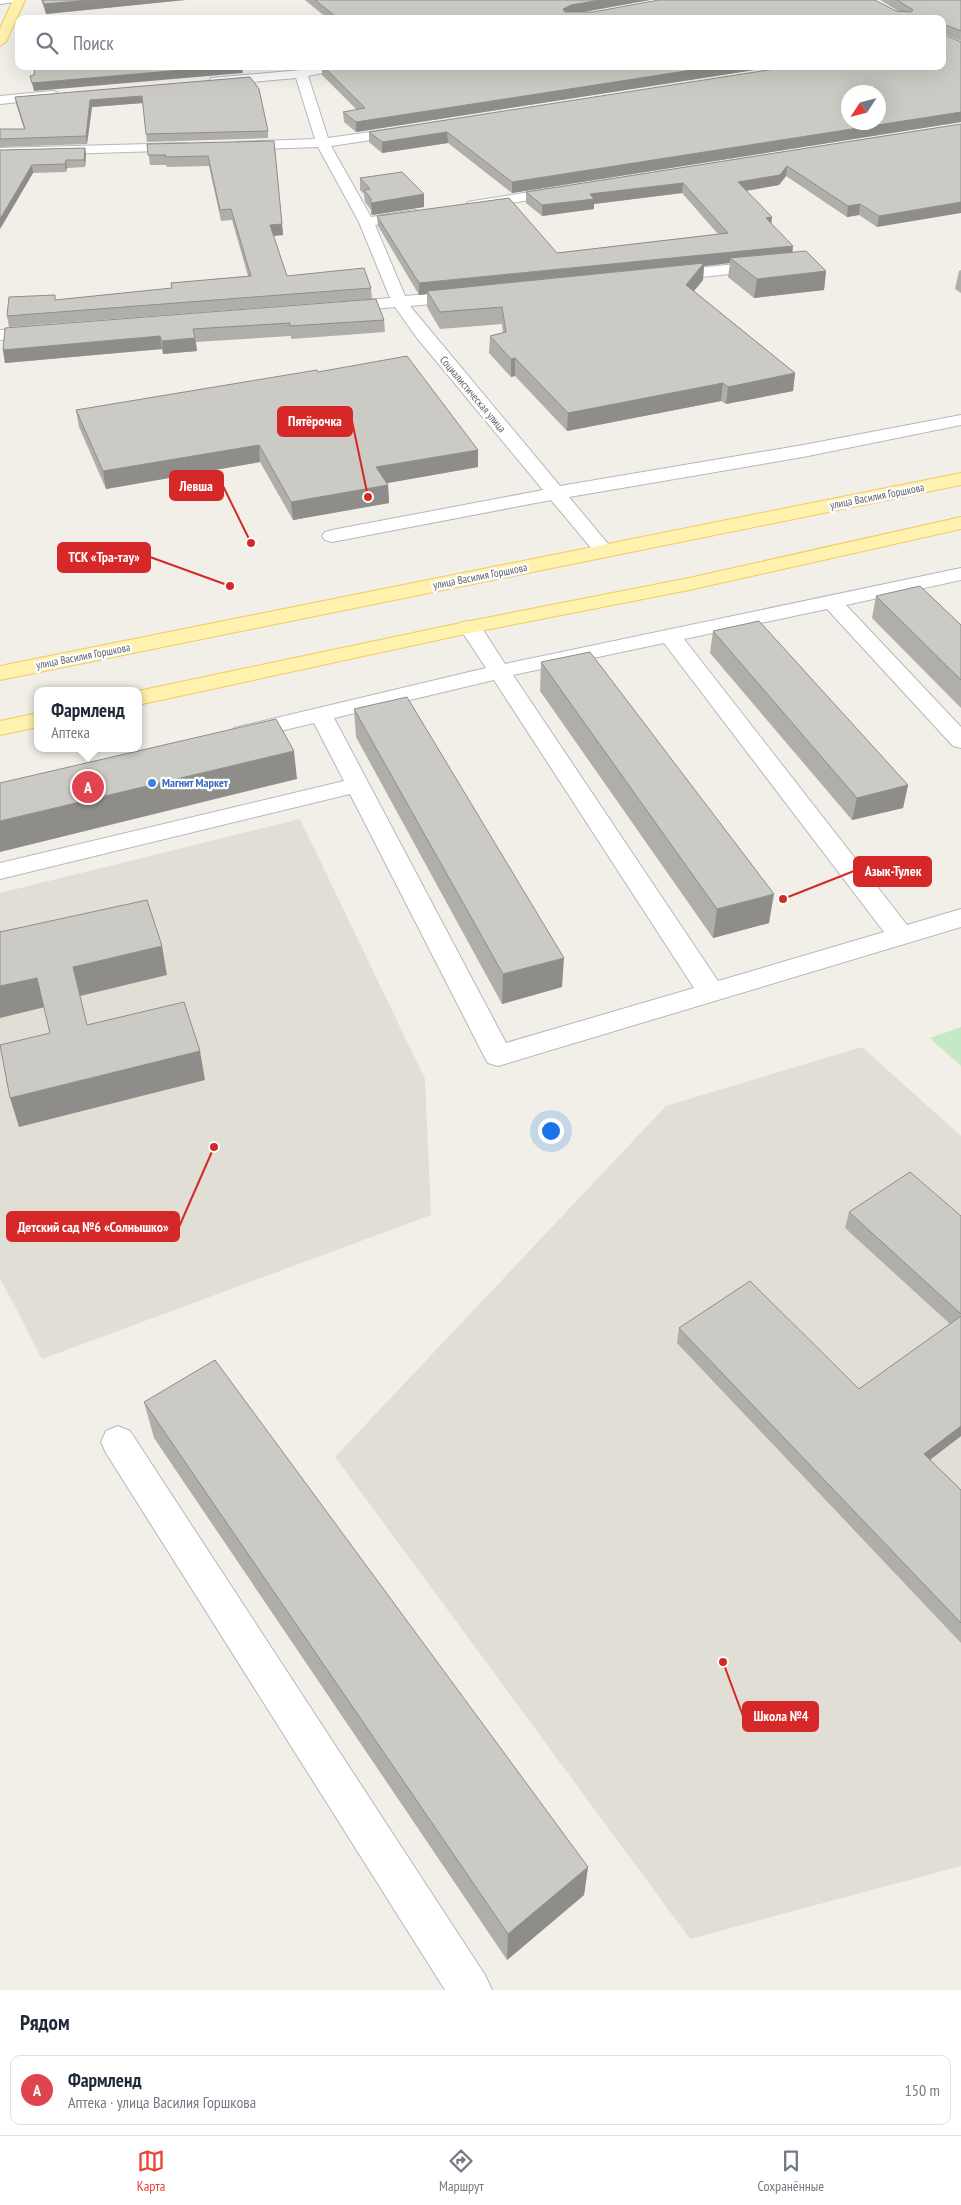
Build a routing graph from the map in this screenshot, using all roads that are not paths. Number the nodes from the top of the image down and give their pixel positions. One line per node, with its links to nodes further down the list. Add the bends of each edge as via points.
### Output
1 (10, 0): 3 (street)
2 (19, 0): 4 (main road)
3 (0, 1)
4 (0, 42)
5 (319, 70): 6 (street)
6 (301, 74): 7 (street); 11 (street, Социалистическая улица)
7 (204, 82)
8 (68, 94): 9 (street)
9 (0, 100)
10 (420, 128): 11 (street)
11 (323, 143): 12 (street); 18 (street, Социалистическая улица)
12 (225, 146)
13 (196, 147): 14 (street)
14 (0, 152)
15 (580, 188): 16 (street)
16 (463, 206)
17 (424, 213): 18 (street)
18 (366, 222): 22 (street, Социалистическая улица)
19 (783, 264): 20 (street)
20 (655, 277)
21 (479, 295): 22 (street)
22 (400, 303): 23 (street); 28 (street, Социалистическая улица)
23 (322, 309)
24 (59, 331): 25 (street)
25 (0, 336)
26 (961, 420): 28 (street)
27 (961, 479): 31 (main road, улица Василия Горшкова)
28 (556, 493): 30 (street); 31 (street, Социалистическая улица)
29 (961, 523): 34 (main road, via 688,584)
30 (332, 536)
31 (604, 551): 37 (main road, улица Василия Горшкова)
32 (961, 574): 33 (street)
33 (831, 601): 35 (street); 43 (street)
34 (470, 627): 36 (street); 38 (main road)
35 (669, 635): 36 (street); 47 (street)
36 (498, 672): 39 (street); 48 (street)
37 (0, 673)
38 (142, 697)
39 (321, 714): 42 (street); 44 (street)
40 (34, 721): 41 (main road)
41 (0, 728)
42 (224, 737)
43 (961, 741)
44 (358, 785): 45 (street); 48 (street, via 498,1056)
45 (0, 871)
46 (961, 918): 47 (street)
47 (901, 936): 48 (street)
48 (711, 992)
49 (118, 1442): 50 (street)
50 (470, 1990)

